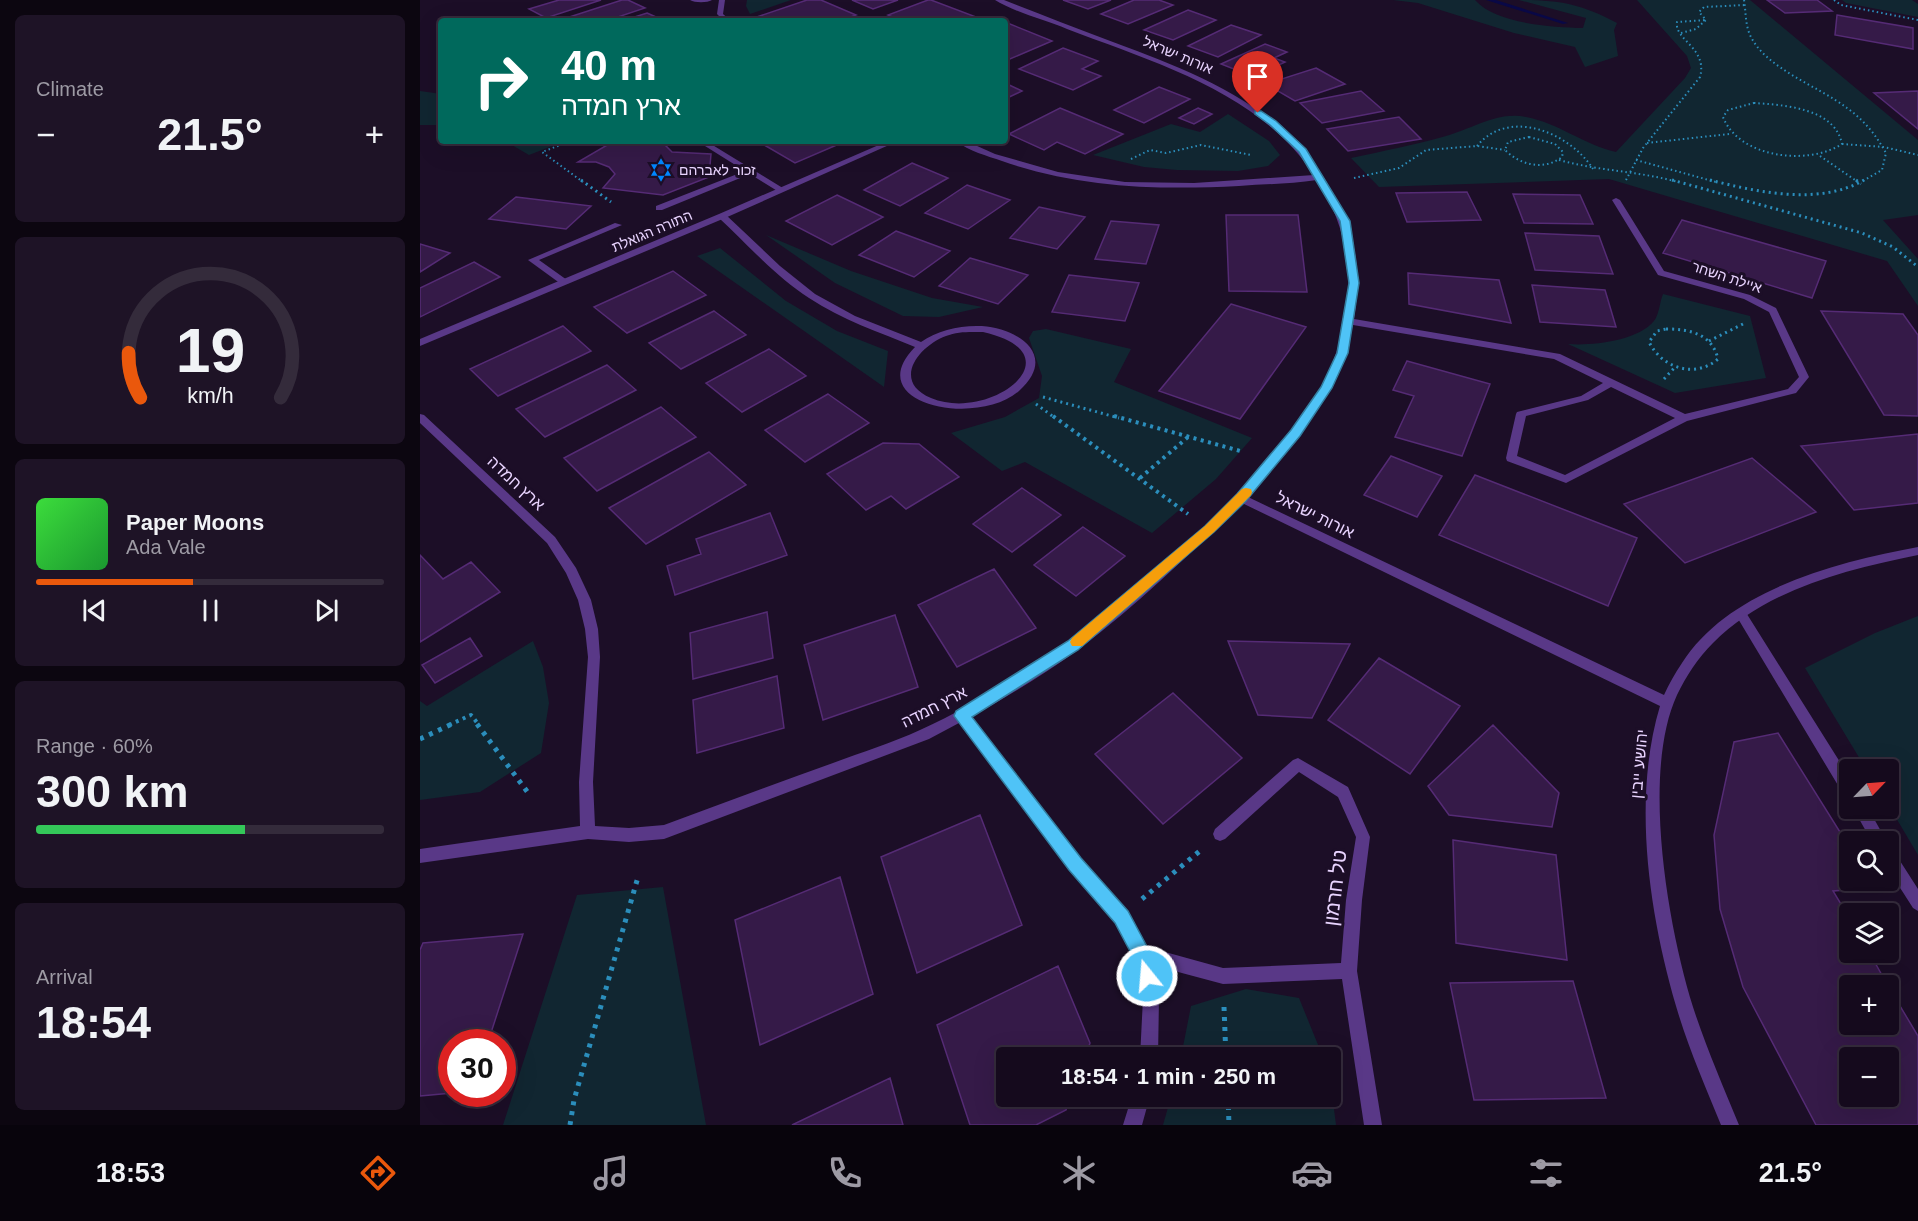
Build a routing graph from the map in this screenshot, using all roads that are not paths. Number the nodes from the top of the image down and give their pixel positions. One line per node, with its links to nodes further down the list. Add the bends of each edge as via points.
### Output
1 (693, 0): 2 (street)
2 (709, 0)
3 (722, 0): 5 (street, via 720,14)
4 (998, 0): 10 (street, אורות ישראל, via 1192,75 1225,92 1273,123 1302,151)
5 (725, 18)
6 (706, 144): 9 (street)
7 (887, 144): 11 (street, התורה הגואלת)
8 (968, 144): 10 (street, via 1044,172 1118,185 1204,185)
9 (751, 171): 11 (street); 13 (street)
10 (1320, 177): 17 (street, אורות ישראל, via 1347,230 1354,283)
11 (782, 190): 14 (street, התורה הגואלת)
12 (1616, 200): 22 (street, איילת השחר, via 1661,273 1747,297 1773,310 1804,377 1792,391)
13 (659, 208)
14 (722, 216): 16 (street, התורה הגואלת); 19 (street, via 787,278 813,297)
15 (618, 225): 16 (street, via 532,260)
16 (564, 282): 18 (street, התורה הגואלת)
17 (1348, 321): 20 (street, via 1557,356); 23 (street, אורות ישראל, via 1342,353 1326,388)
18 (420, 343)
19 (921, 346): 19 (street, via 943,334 983,329 1018,340 1027,350 1030,363 1027,376 1016,389 999,399 970,406 947,406 928,400 909,385 906,372 910,358)
20 (1610, 384): 22 (street); 22 (street, איילת השחר, via 1584,398 1521,414 1511,459 1566,479)
21 (420, 417): 29 (street, ארץ חמדה, via 551,540 581,592 596,658 586,781)
22 (1684, 418)
23 (1242, 498): 26 (street, אורות ישראל); 27 (street, ארץ חמדה, via 1073,646)
24 (1918, 551): 25 (street, יהושע ייבין, via 1812,578)
25 (1741, 614): 26 (street, יהושע ייבין, via 1719,630 1688,664); 28 (street)
26 (1668, 703): 40 (street, יהושע ייבין, via 1660,728 1654,783 1653,824 1661,893 1674,968 1702,1059)
27 (962, 716): 29 (street, ארץ חמדה, via 924,735 664,832); 34 (street, via 1075,864 1121,917)
28 (1839, 774)
29 (588, 832): 31 (street, ארץ חמדה)
30 (1220, 834): 35 (street, טל חרמון, via 1298,764 1343,792 1364,837)
31 (420, 856)
32 (1899, 873): 33 (street)
33 (1918, 903)
34 (1142, 954): 35 (street, via 1223,976); 36 (street, via 1151,998)
35 (1349, 971): 39 (street, טל חרמון)
36 (1149, 1047)
37 (1138, 1107): 38 (street)
38 (1132, 1125)
39 (1373, 1125)
40 (1730, 1125)

